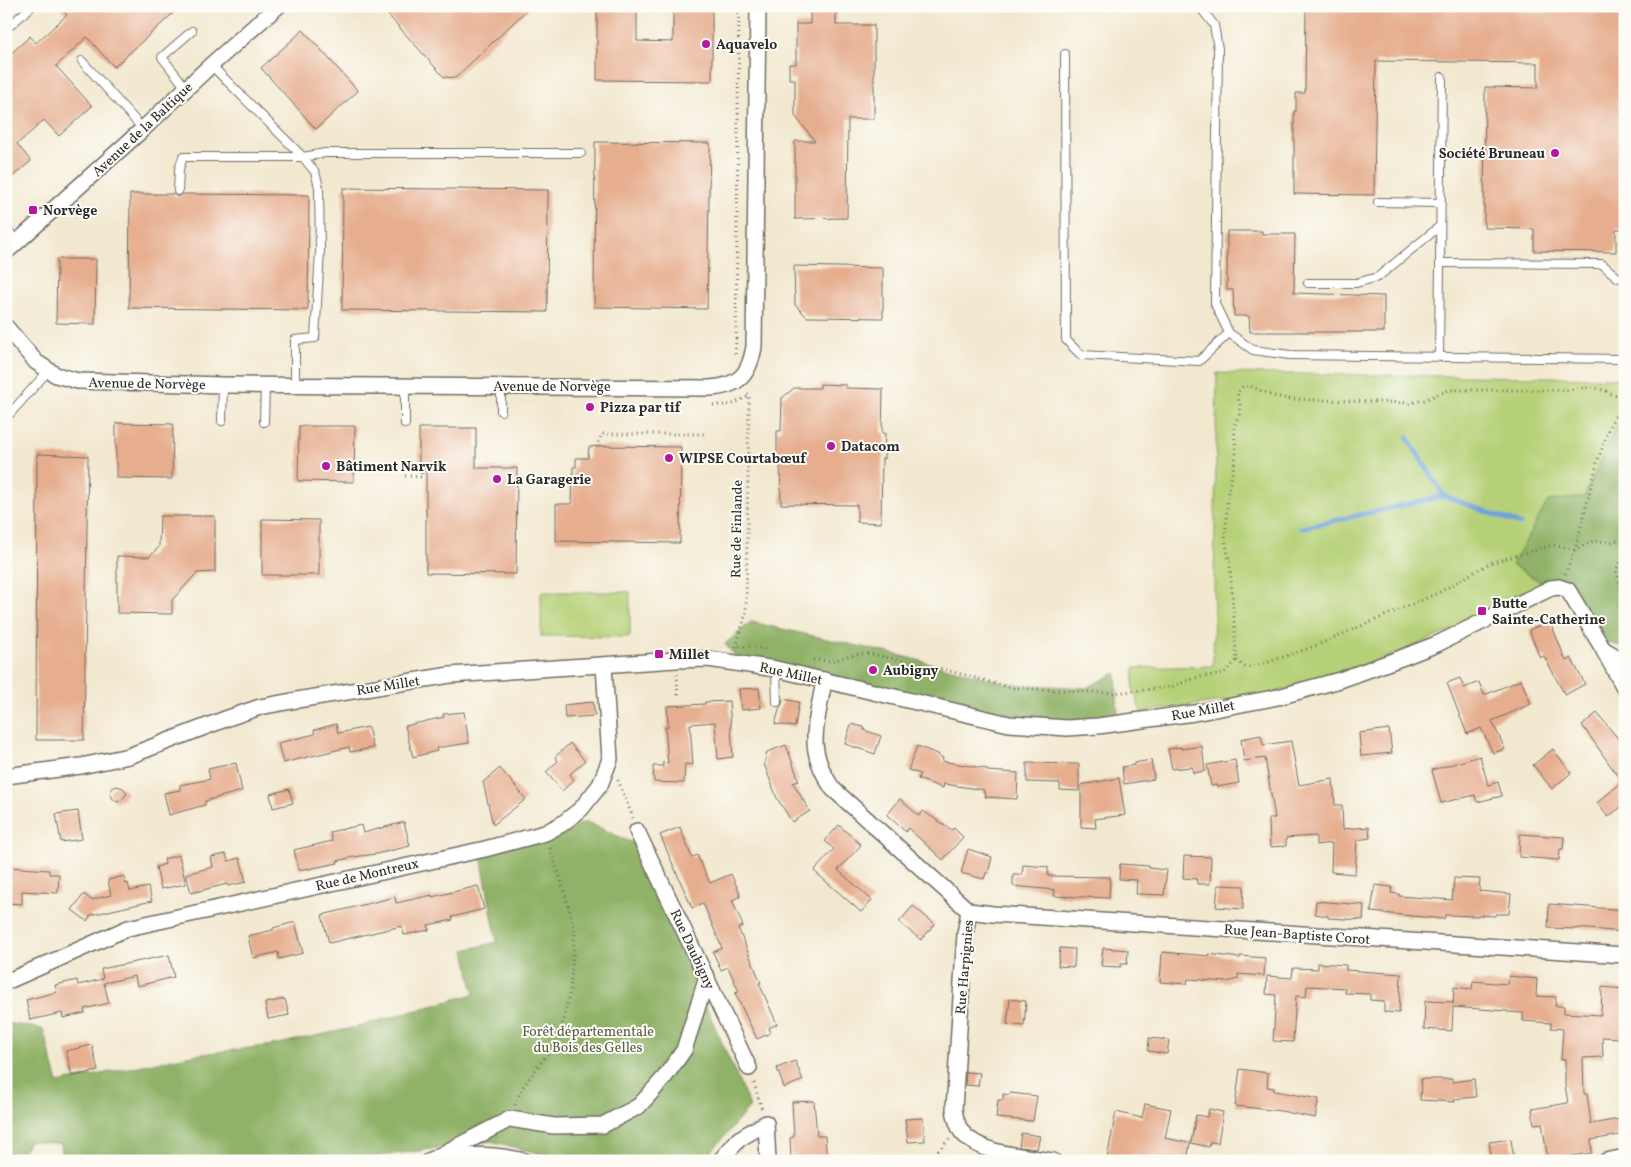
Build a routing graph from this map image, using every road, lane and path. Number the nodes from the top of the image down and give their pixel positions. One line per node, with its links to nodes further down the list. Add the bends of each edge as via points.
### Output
1 (278, 6): 10 (street, Avenue de la Baltique)
2 (739, 6): 28 (path)
3 (758, 6): 32 (street, via 754,347 749,366)
4 (1197, 6): 27 (lane, via 1214,25 1218,49 1215,304)
5 (27, 8): 6 (lane)
6 (6, 29)
7 (192, 31): 12 (lane, via 162,57)
8 (1065, 54): 27 (lane, via 1066,340 1081,355 1200,361)
9 (82, 61): 13 (lane)
10 (211, 65): 12 (street, Avenue de la Baltique); 15 (lane)
11 (1442, 78): 18 (lane)
12 (186, 88): 13 (street, Avenue de la Baltique)
13 (143, 129): 21 (street, Avenue de la Baltique)
14 (581, 153): 15 (lane, via 325,153)
15 (303, 157): 16 (lane, via 183,157); 35 (lane, via 315,172 319,187 320,251 316,338 295,340)
16 (178, 191)
17 (1378, 202): 18 (lane)
18 (1441, 203): 19 (lane)
19 (1440, 226): 23 (lane); 25 (lane, via 1378,277 1356,283)
20 (6, 228): 21 (lane)
21 (18, 242): 22 (street, Avenue de la Baltique)
22 (6, 252)
23 (1440, 263): 24 (lane, via 1602,264); 29 (lane)
24 (1625, 280)
25 (1308, 283)
26 (6, 327): 31 (street, Avenue de Norvège, via 36,362)
27 (1229, 333): 29 (lane, via 1254,350 1290,355)
28 (734, 356)
29 (1439, 356): 30 (lane)
30 (1625, 359)
31 (49, 370): 33 (street, Avenue de Norvège, via 78,381); 40 (lane)
32 (735, 382): 37 (street, Avenue de Norvège, via 710,388); 56 (path, Rue de Finlande, via 741,391 749,394 746,613)
33 (223, 384): 34 (street, Avenue de Norvège); 41 (lane)
34 (265, 385): 35 (street, Avenue de Norvège); 42 (lane)
35 (295, 385): 36 (street, Avenue de Norvège)
36 (405, 386): 37 (street, Avenue de Norvège); 43 (lane)
37 (501, 386): 39 (lane)
38 (1625, 400): 49 (path, via 1611,423 1597,463); 55 (path, via 1598,388 1586,387 1569,390 1449,390 1409,403 1290,399 1250,386 1240,388 1237,393 1239,414 1234,426 1236,455 1228,492 1224,539 1230,565)
39 (501, 412)
40 (6, 418)
41 (222, 421)
42 (264, 422)
43 (405, 424)
44 (706, 434): 45 (path, via 602,434)
45 (596, 446)
46 (426, 469): 47 (path, via 422,471 422,477)
47 (405, 476)
48 (1625, 539): 49 (path, via 1611,542 1593,540)
49 (1575, 550): 51 (path); 55 (path, via 1553,545 1503,558 1481,567 1438,593 1315,646 1246,668)
50 (1625, 554): 52 (path, via 1616,570)
51 (1559, 587): 53 (street, via 1568,590); 60 (street, Rue Millet, via 1539,593 1437,644 1340,680 1278,697 1194,713 1098,726 1067,728 1009,724)
52 (1625, 594)
53 (1603, 649): 57 (street); 61 (street)
54 (676, 660): 56 (street, Rue Millet); 58 (street, Rue Millet); 63 (path)
55 (1237, 660): 62 (path, via 1223,674 1198,677 1171,687)
56 (731, 662): 59 (street, Rue Millet)
57 (1625, 662)
58 (604, 666): 65 (street, Rue de Montreux); 66 (street, Rue Millet, via 450,676 297,700 260,707 129,756)
59 (776, 669): 60 (street, Rue Millet); 64 (lane)
60 (824, 680): 69 (street, Rue Harpignies, via 814,729 816,752 823,774 833,789)
61 (1625, 688)
62 (1113, 693)
63 (678, 698)
64 (777, 702)
65 (610, 759): 67 (path); 72 (street, Rue de Montreux, via 600,785 581,809 545,833 128,928)
66 (6, 776)
67 (637, 831): 71 (street, Rue Daubigny)
68 (550, 848): 74 (path, via 575,932 570,990 560,1037 522,1088)
69 (969, 910): 70 (street, Rue Jean-Baptiste Corot); 76 (street, Rue Harpignies, via 954,1109)
70 (1625, 955)
71 (707, 977): 73 (street, Rue Daubigny); 74 (street, via 684,1050 639,1106 603,1126 554,1126)
72 (6, 982)
73 (749, 1068): 75 (path)
74 (510, 1119): 78 (street)
75 (766, 1123): 80 (street, via 739,1139); 81 (street)
76 (960, 1130): 82 (path); 83 (street, via 987,1150)
77 (1625, 1157): 84 (street)
78 (430, 1161): 79 (street, via 470,1155 504,1156)
79 (525, 1161)
80 (720, 1161)
81 (768, 1161)
82 (927, 1161)
83 (1053, 1161)
84 (1606, 1161)

